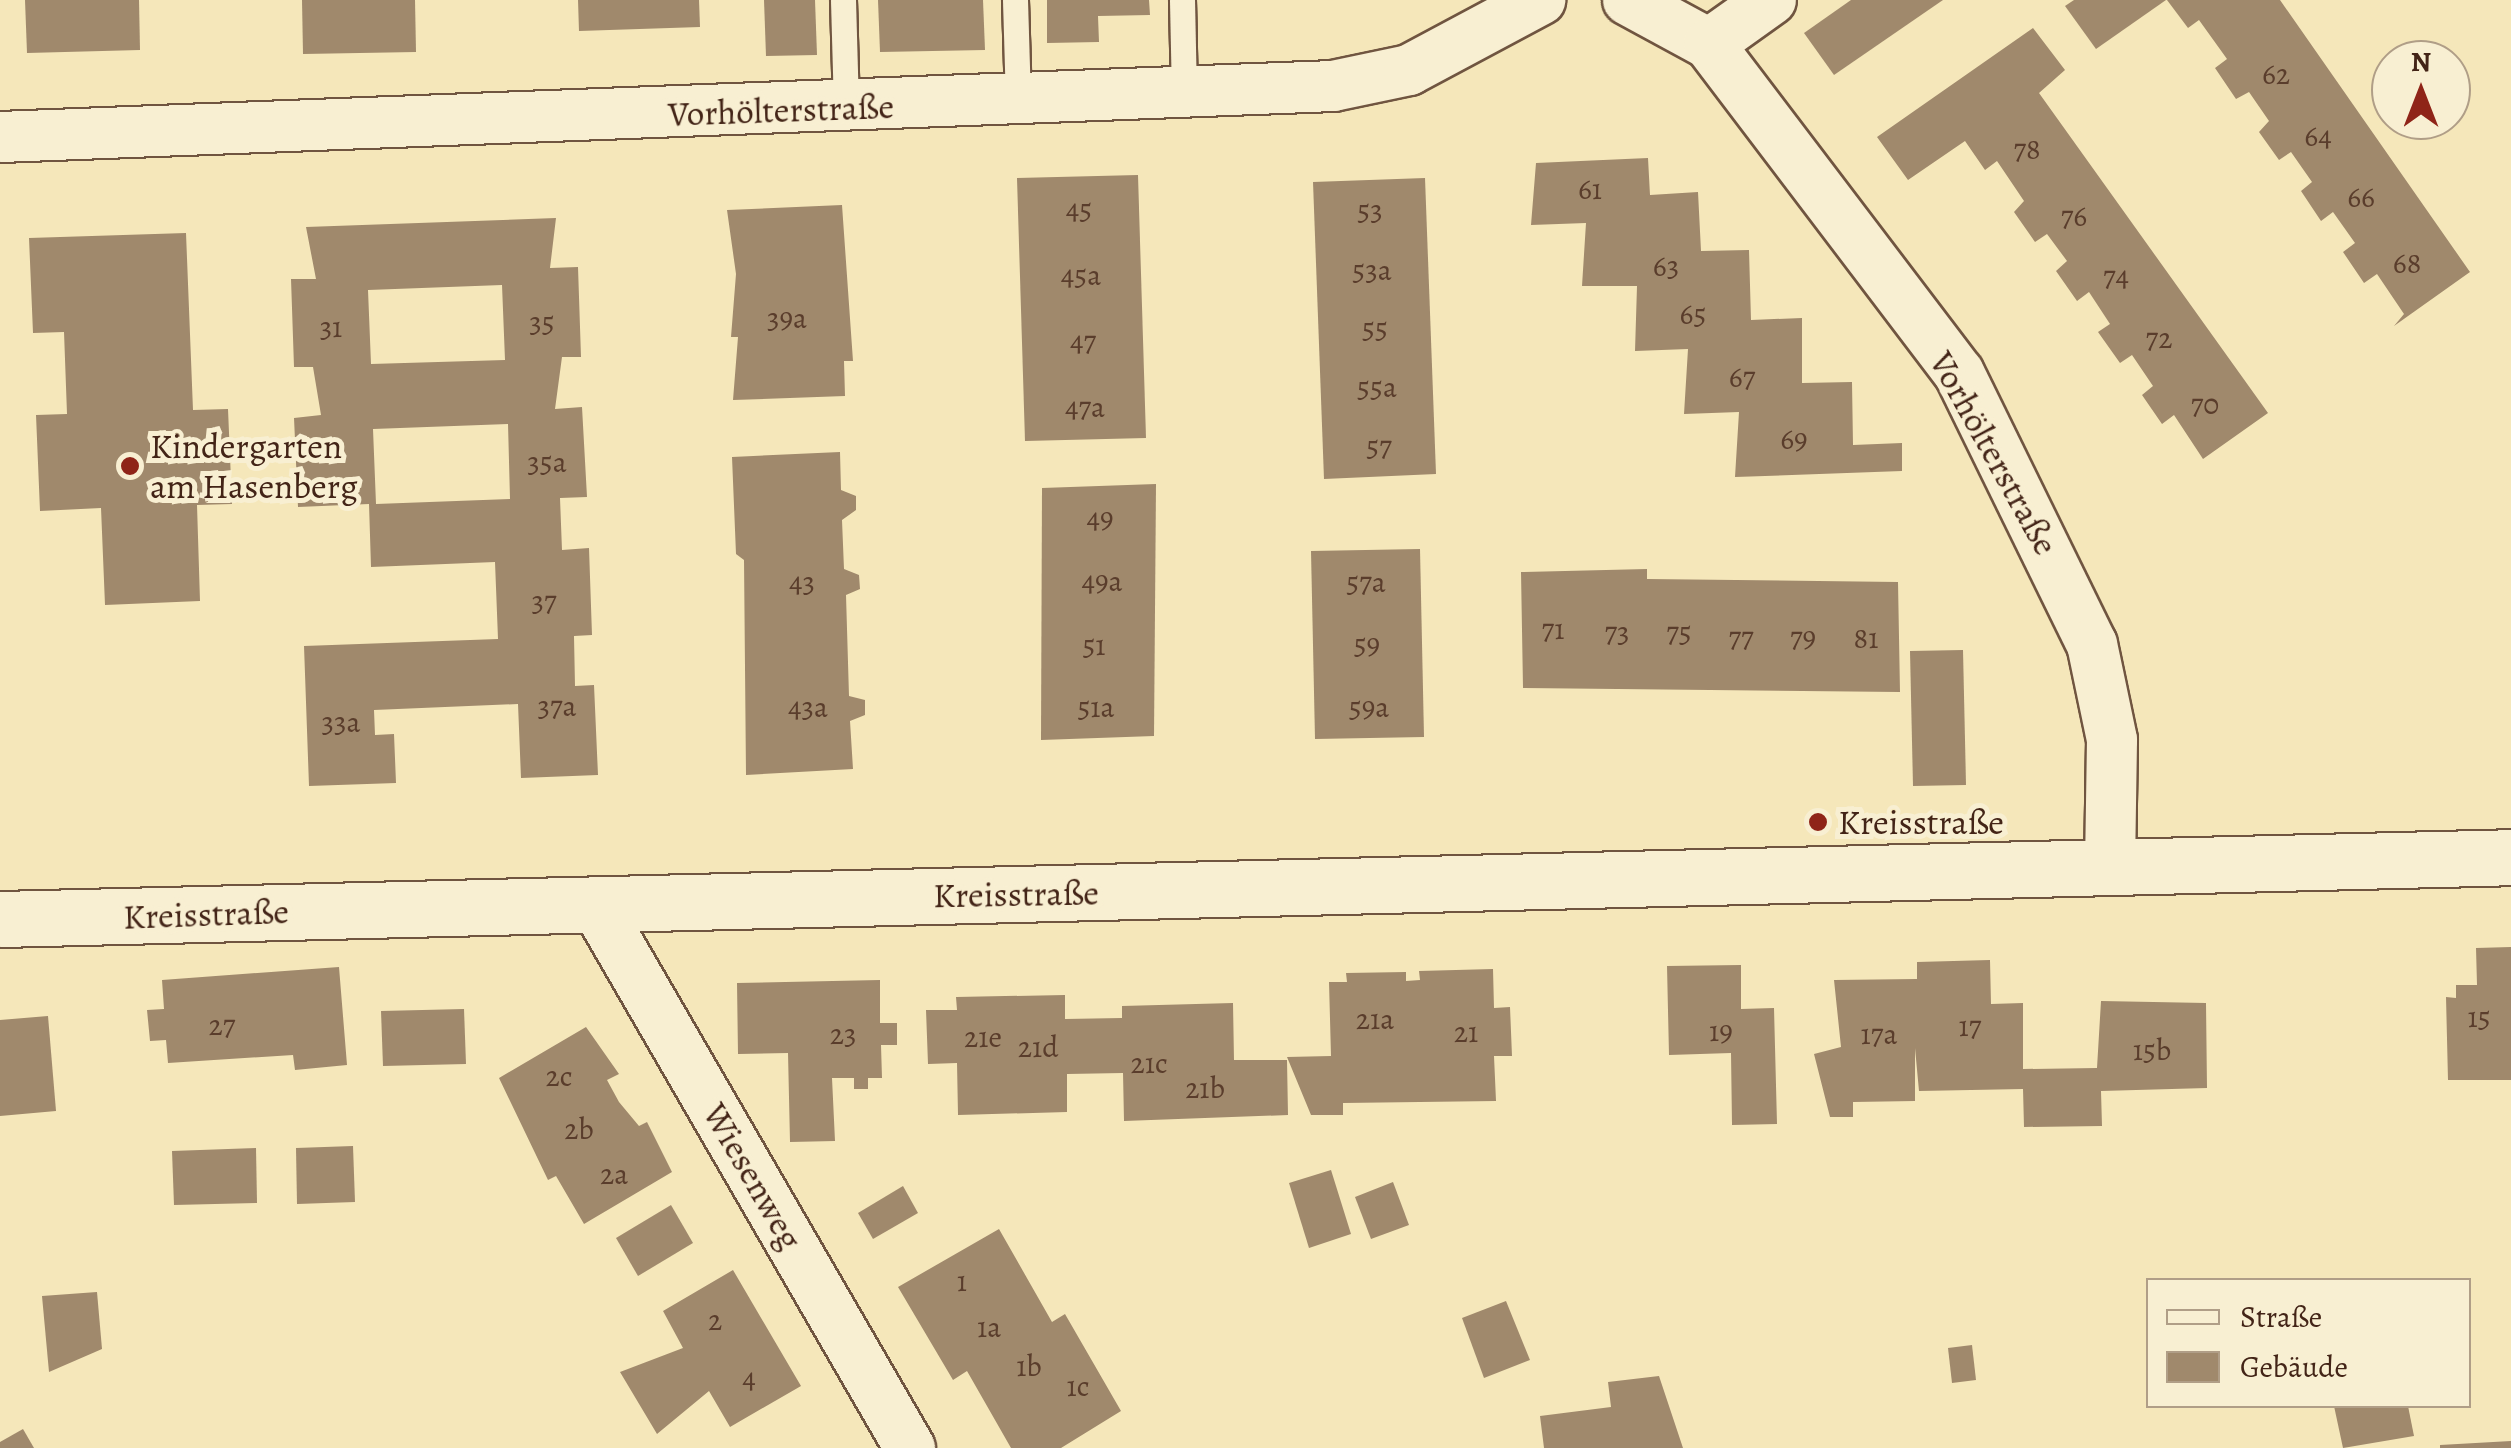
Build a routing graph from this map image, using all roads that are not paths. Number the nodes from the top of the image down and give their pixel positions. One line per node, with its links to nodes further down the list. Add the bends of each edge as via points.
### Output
1 (843, 0): 10 (lane)
2 (1015, 0): 9 (lane)
3 (1182, 0): 8 (lane)
4 (1540, 0): 8 (street, Vorhölterstraße, via 1410,70 1333,86)
5 (1628, 0): 7 (street, Vorhölterstraße)
6 (1771, 0): 7 (street)
7 (1710, 44): 13 (street, Vorhölterstraße, via 1958,373 2028,500 2092,644 2112,740)
8 (1184, 96): 9 (street, Vorhölterstraße)
9 (1018, 102): 10 (street, Vorhölterstraße)
10 (846, 108): 11 (street, Vorhölterstraße)
11 (0, 137)
12 (2511, 857): 13 (main road, Kreisstraße)
13 (2110, 866): 14 (main road, Kreisstraße)
14 (595, 904): 15 (main road, Kreisstraße); 16 (street, Wiesenweg)
15 (0, 920)
16 (910, 1448)

